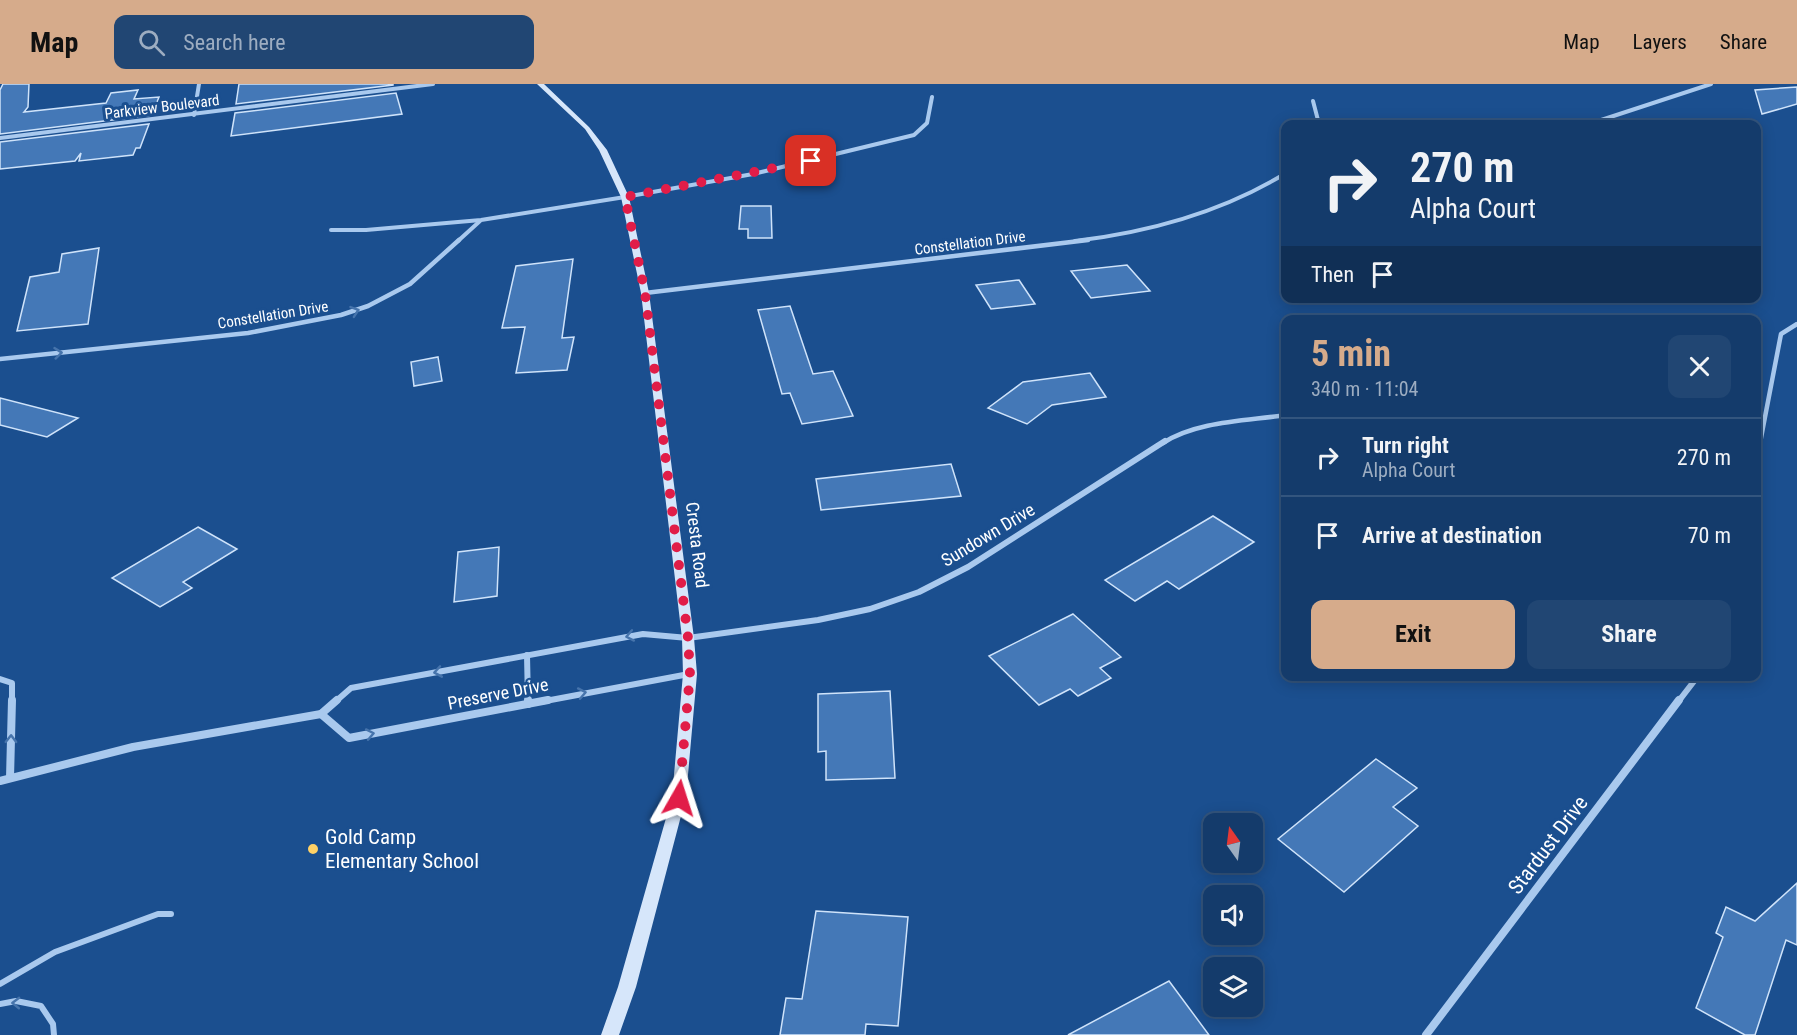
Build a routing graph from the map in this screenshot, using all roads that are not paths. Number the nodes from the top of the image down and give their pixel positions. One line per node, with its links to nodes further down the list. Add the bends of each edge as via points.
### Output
1 (200, 84): 7 (street)
2 (433, 84): 7 (street, Parkview Boulevard)
3 (540, 84): 12 (main road, Cresta Road, via 587,128 603,150)
4 (1711, 84): 9 (street)
5 (932, 97): 12 (street, via 927,123 920,132 904,139 753,174)
6 (1313, 101): 8 (street)
7 (194, 115): 10 (street, Parkview Boulevard)
8 (1318, 120)
9 (1601, 120)
10 (0, 138)
11 (1281, 175): 15 (street, Constellation Drive, via 1226,205 1119,236)
12 (625, 197): 13 (street); 15 (main road, Cresta Road)
13 (481, 220): 14 (street, via 366,231); 17 (street, Constellation Drive, one-way to 13, via 248,333 341,315 376,303 410,284)
14 (331, 230)
15 (645, 293): 20 (main road, Cresta Road)
16 (1797, 324): 19 (street, via 1780,334)
17 (0, 359)
18 (1281, 416): 20 (street, Sundown Drive, via 1210,426 1173,436 968,567 919,592 870,609)
19 (1761, 436)
20 (688, 638): 21 (street, Preserve Drive, one-way to 21, via 643,634); 22 (main road, Cresta Road)
21 (527, 655): 25 (street); 26 (street, Preserve Drive, one-way to 26, via 351,688)
22 (690, 674): 25 (street, Preserve Drive, one-way to 22); 33 (main road, Cresta Road, via 679,798)
23 (0, 680): 27 (street, one-way to 23, via 12,683)
24 (1694, 681): 34 (street, Stardust Drive)
25 (528, 704): 26 (street, Preserve Drive, one-way to 25, via 349,738)
26 (321, 714): 27 (street, via 133,747)
27 (10, 777): 28 (street)
28 (0, 781)
29 (171, 914): 30 (lane, via 158,914 55,952)
30 (0, 984)
31 (0, 1004): 32 (lane, one-way to 31, via 53,1024 41,1006 16,1001)
32 (54, 1035)
33 (610, 1035)
34 (1426, 1035)

